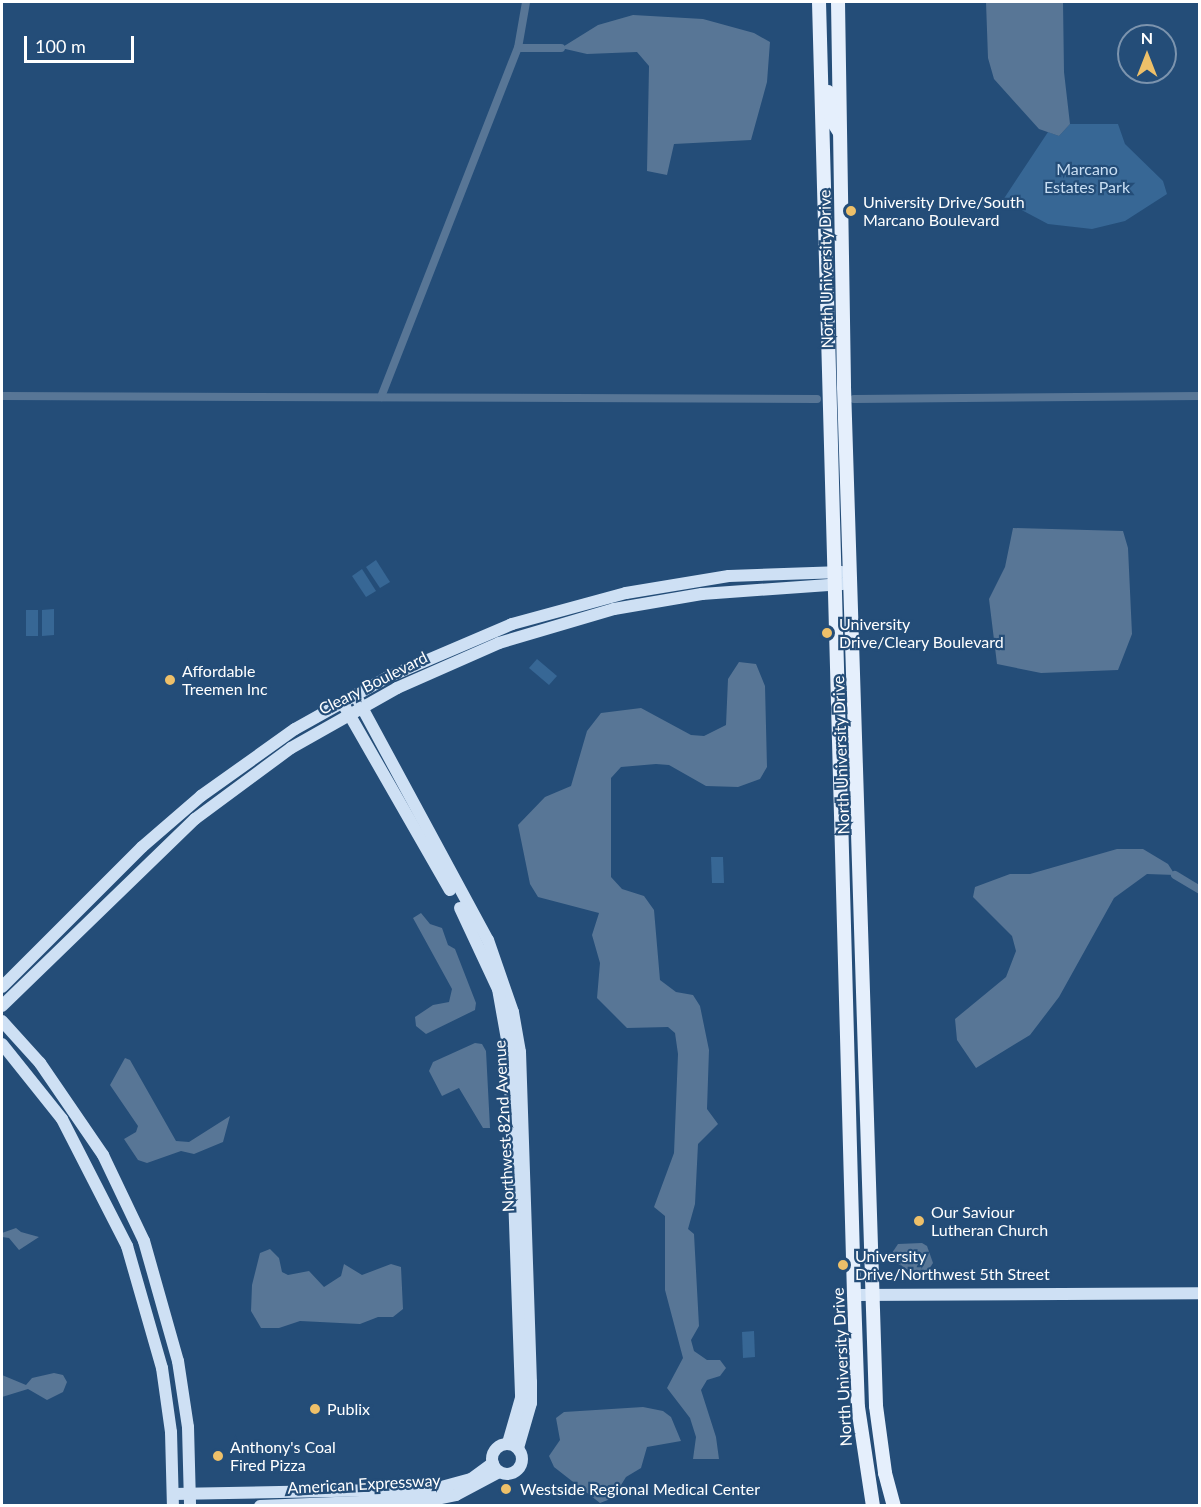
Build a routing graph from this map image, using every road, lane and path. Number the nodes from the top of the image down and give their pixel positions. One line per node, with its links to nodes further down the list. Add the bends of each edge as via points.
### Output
1 (819, 2): 3 (main road, North University Drive)
2 (838, 2): 5 (main road, North University Drive)
3 (819, 43): 4 (main road, North University Drive); 5 (main road, via 832,120)
4 (821, 130): 6 (main road, via 834,156 838,250); 8 (main road, North University Drive)
5 (841, 135): 6 (main road, North University Drive)
6 (843, 257): 7 (main road, North University Drive)
7 (853, 577): 8 (street, Cleary Boulevard); 17 (main road, North University Drive)
8 (833, 578): 9 (street, Cleary Boulevard, via 709,579 590,601 462,643); 11 (street, Cleary Boulevard, via 614,609 499,643); 15 (main road, North University Drive)
9 (354, 694): 10 (street, Cleary Boulevard); 11 (street, Northwest 82nd Avenue)
10 (341, 701): 12 (street, Northwest 82nd Avenue); 13 (street, Cleary Boulevard, via 261,751 184,810)
11 (361, 706): 12 (street, Cleary Boulevard); 22 (street, Northwest 82nd Avenue, via 488,940 513,1012 522,1090 531,1403)
12 (349, 714): 14 (street, Cleary Boulevard, via 269,762 195,819); 22 (street, Northwest 82nd Avenue, via 469,924 498,989 512,1089 521,1398)
13 (2, 987)
14 (2, 1006)
15 (845, 1012): 17 (main road); 21 (main road, North University Drive)
16 (2, 1021): 26 (street, via 40,1063 103,1155 144,1241 178,1361 188,1427)
17 (866, 1035): 20 (main road, North University Drive)
18 (2, 1044): 25 (street, via 62,1119 127,1246 162,1368 171,1432)
19 (1200, 1293): 20 (street)
20 (876, 1294): 21 (street); 31 (main road, North University Drive, via 876,1406)
21 (854, 1295): 30 (main road, North University Drive, via 858,1407)
22 (513, 1446): 23 (street, via 495,1450); 23 (street, via 522,1455 520,1467 509,1474)
23 (496, 1468): 27 (street, American Expressway, via 456,1495)
24 (289, 1492): 26 (street, American Expressway); 27 (street, American Expressway); 28 (street)
25 (173, 1500): 26 (street, American Expressway)
26 (190, 1500)
27 (394, 1500): 28 (street, American Expressway)
28 (270, 1505): 29 (street, American Expressway)
29 (260, 1506)
30 (873, 1506)
31 (894, 1506)

